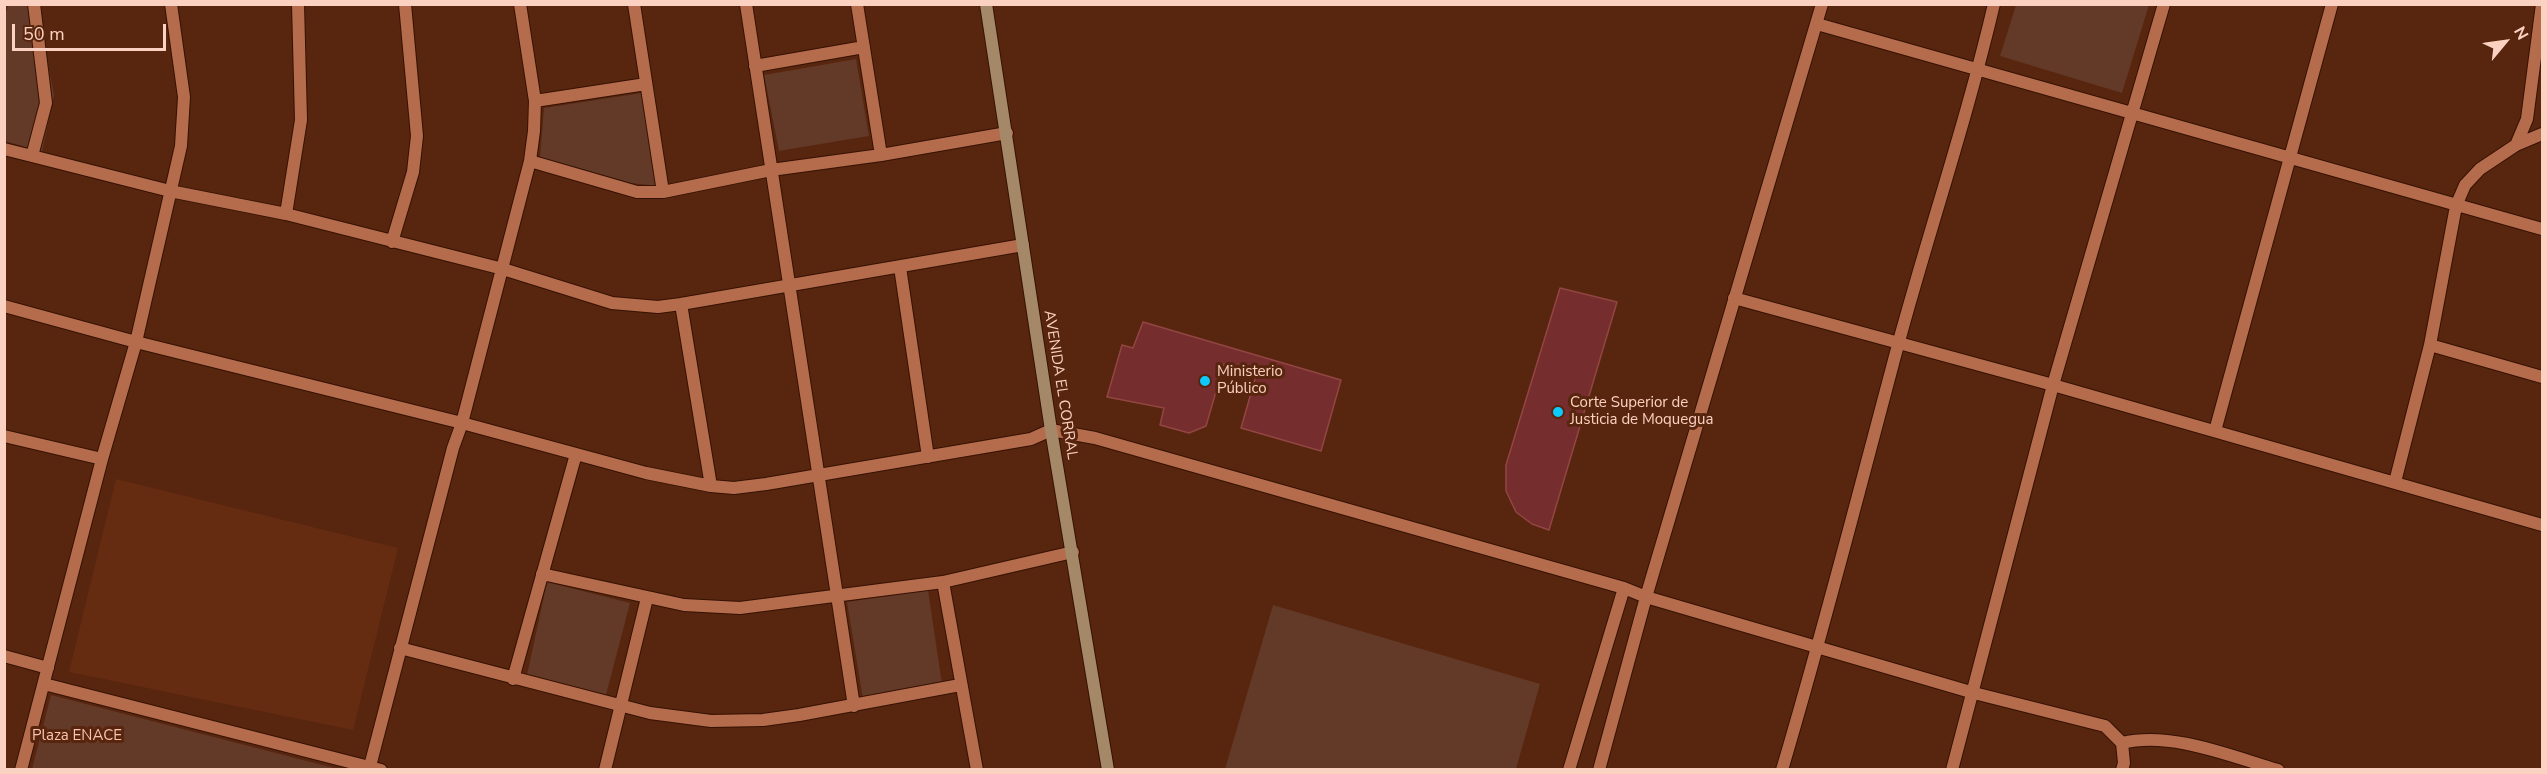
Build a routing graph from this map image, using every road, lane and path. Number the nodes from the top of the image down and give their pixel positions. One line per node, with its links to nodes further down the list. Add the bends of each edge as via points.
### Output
1 (34, 4): 27 (street, via 46,103)
2 (171, 4): 31 (street, via 184,97 181,146)
3 (297, 4): 34 (street, via 301,120)
4 (405, 4): 36 (street, via 417,136 413,172)
5 (520, 4): 20 (street)
6 (634, 4): 19 (street)
7 (746, 4): 17 (street)
8 (857, 4): 16 (street)
9 (986, 4): 22 (street, AVENIDA EL CORRAL)
10 (1822, 4): 15 (street)
11 (1994, 4): 18 (street)
12 (2164, 4): 21 (street)
13 (2332, 4): 28 (street)
14 (2542, 4): 24 (street, via 2527,119)
15 (1817, 24): 18 (street); 41 (street)
16 (864, 47): 17 (street); 26 (street)
17 (755, 66): 30 (street)
18 (1978, 69): 21 (street); 45 (street)
19 (646, 84): 20 (street); 32 (street)
20 (535, 101): 29 (street)
21 (2133, 112): 28 (street); 48 (street)
22 (1007, 133): 26 (street); 37 (street, AVENIDA EL CORRAL)
23 (2542, 134): 24 (street)
24 (2516, 146): 33 (street, via 2480,169 2465,185)
25 (4, 149): 27 (street)
26 (881, 155): 30 (street)
27 (32, 156): 31 (street)
28 (2289, 156): 33 (street); 51 (street)
29 (530, 161): 32 (street, via 637,192); 39 (street)
30 (771, 170): 32 (street); 40 (street)
31 (170, 191): 34 (street); 44 (street)
32 (663, 192)
33 (2456, 206): 35 (street); 46 (street)
34 (286, 214): 36 (street)
35 (2542, 229)
36 (392, 242): 39 (street)
37 (1023, 245): 38 (street); 50 (street, AVENIDA EL CORRAL)
38 (900, 267): 40 (street); 54 (street)
39 (503, 269): 42 (street, via 612,303 658,308); 49 (street)
40 (790, 286): 42 (street); 56 (street)
41 (1734, 298): 45 (street); 65 (street)
42 (681, 304): 58 (street)
43 (4, 306): 44 (street)
44 (136, 342): 49 (street); 55 (street)
45 (1899, 344): 48 (street); 68 (street)
46 (2430, 345): 47 (street); 57 (street)
47 (2542, 377)
48 (2053, 386): 51 (street); 74 (street)
49 (462, 423): 53 (street); 67 (street)
50 (1051, 430): 54 (street, via 1031,439); 60 (street, AVENIDA EL CORRAL); 63 (street, via 1095,438)
51 (2215, 431): 57 (street)
52 (4, 436): 55 (street)
53 (576, 454): 58 (street); 61 (street)
54 (928, 456): 56 (street)
55 (102, 459): 70 (street)
56 (819, 475): 58 (street, via 734,488); 64 (street)
57 (2395, 482): 59 (street)
58 (711, 486)
59 (2542, 525)
60 (1073, 552): 62 (street); 82 (street, AVENIDA EL CORRAL)
61 (542, 574): 66 (street); 71 (street)
62 (943, 582): 64 (street); 73 (street)
63 (1624, 588): 65 (street); 83 (street)
64 (837, 596): 66 (street, via 720,608); 76 (street)
65 (1646, 597): 68 (street); 84 (street)
66 (647, 598): 75 (street)
67 (400, 648): 71 (street); 78 (street)
68 (1818, 648): 74 (street); 85 (street)
69 (4, 656): 70 (street)
70 (48, 668): 72 (street)
71 (513, 679): 75 (street)
72 (44, 684): 78 (street); 79 (street)
73 (960, 685): 76 (street); 81 (street)
74 (1974, 693): 77 (street, via 2105,726); 86 (street)
75 (621, 705): 76 (street, via 711,721 763,720); 80 (street)
76 (854, 706)
77 (2122, 742): 87 (street); 88 (street, via 2161,739)
78 (373, 769)
79 (21, 770)
80 (604, 770)
81 (977, 770)
82 (1108, 770)
83 (1569, 770)
84 (1599, 770)
85 (1782, 770)
86 (1953, 770)
87 (2122, 770)
88 (2277, 770)

